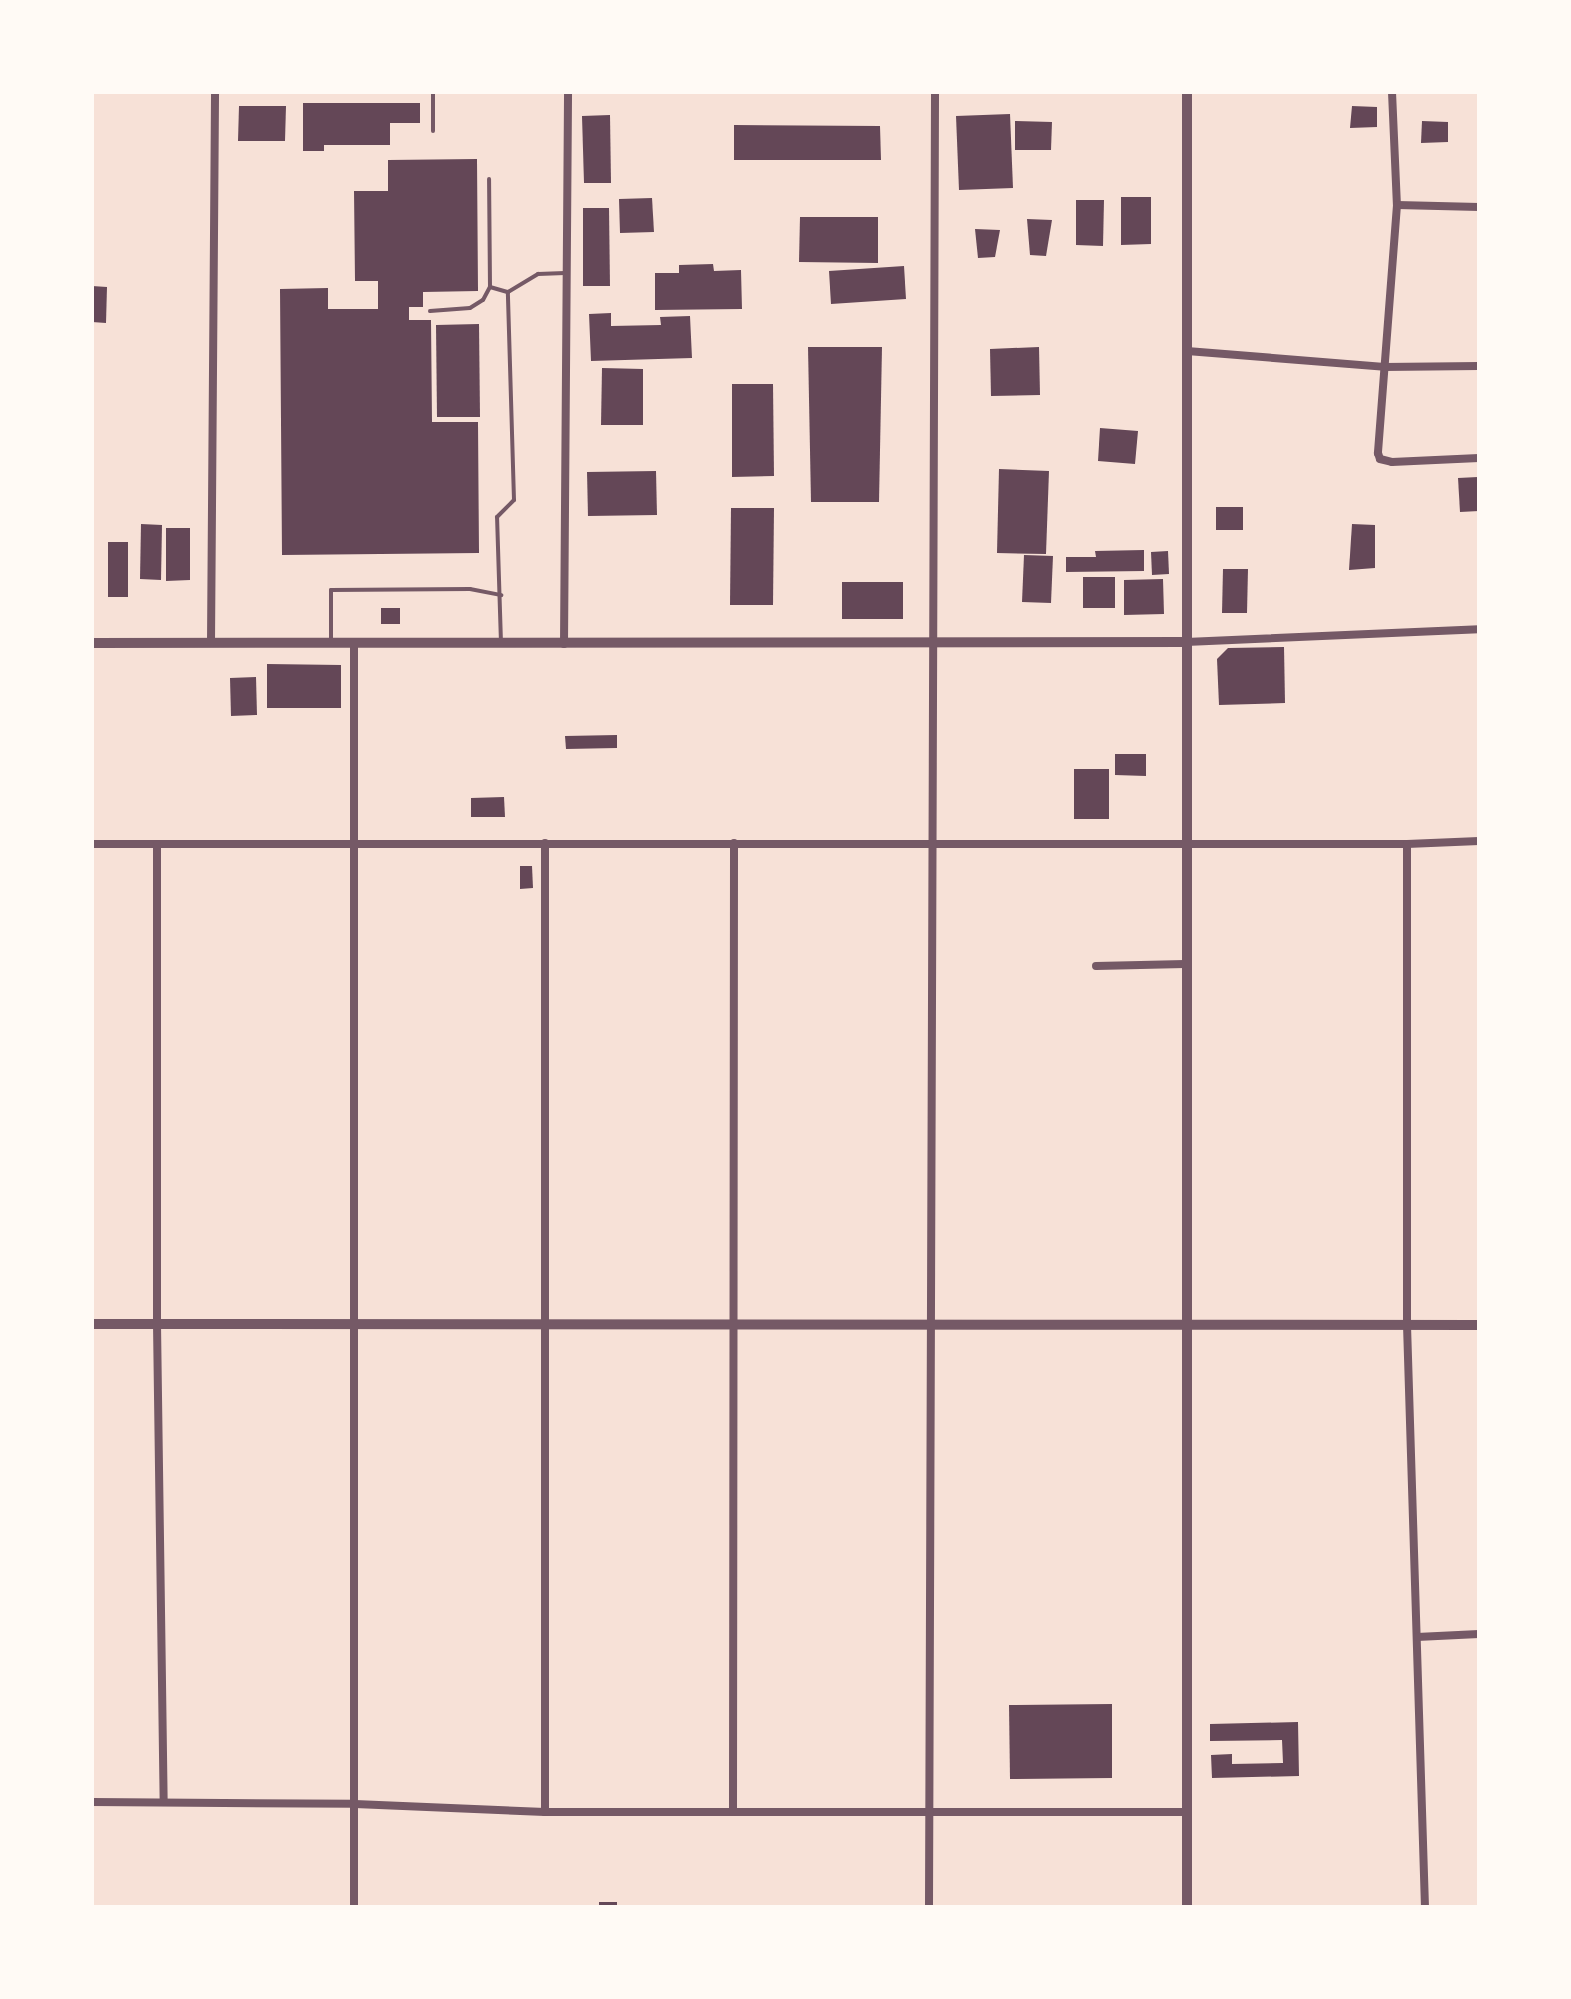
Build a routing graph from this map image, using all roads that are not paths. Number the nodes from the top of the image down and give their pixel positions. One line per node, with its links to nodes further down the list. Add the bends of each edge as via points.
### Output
1 (215, 92): 23 (street)
2 (433, 92): 7 (lane)
3 (568, 92): 11 (street)
4 (935, 92): 28 (street)
5 (1187, 92): 15 (street)
6 (1392, 92): 9 (street)
7 (433, 131)
8 (489, 179): 12 (lane)
9 (1397, 205): 10 (street); 17 (street)
10 (1479, 207)
11 (565, 273): 13 (lane, via 538,274); 26 (street)
12 (490, 287): 13 (lane); 14 (lane, via 470,308)
13 (508, 292): 19 (lane, via 514,500 497,517)
14 (430, 311)
15 (1187, 351): 17 (street); 21 (street)
16 (1479, 366): 17 (street)
17 (1384, 367): 18 (street, via 1380,459)
18 (1479, 458)
19 (501, 595): 24 (lane, via 470,589 331,590); 27 (lane)
20 (1479, 629): 21 (street)
21 (1186, 642): 28 (street); 37 (street)
22 (92, 643): 23 (street)
23 (211, 643): 24 (street)
24 (331, 644): 25 (street)
25 (354, 644): 27 (street); 30 (street)
26 (564, 644): 27 (street); 28 (street)
27 (502, 645)
28 (934, 645): 33 (street)
29 (1479, 841): 36 (street)
30 (353, 843): 31 (street); 35 (street); 42 (street)
31 (545, 843): 32 (street); 43 (street)
32 (734, 843): 33 (street); 44 (street)
33 (933, 843): 37 (street); 45 (street)
34 (92, 844): 35 (street)
35 (157, 844): 41 (street)
36 (1407, 844): 37 (street); 47 (street)
37 (1185, 845): 38 (street)
38 (1185, 964): 39 (street); 46 (street)
39 (1096, 966)
40 (92, 1324): 41 (street)
41 (157, 1324): 42 (street); 51 (street)
42 (352, 1324): 43 (street); 53 (street)
43 (545, 1324): 44 (street); 54 (street)
44 (733, 1325): 45 (street); 55 (street)
45 (932, 1325): 46 (street); 56 (street)
46 (1186, 1325): 47 (street); 57 (street)
47 (1407, 1325): 48 (street); 50 (street)
48 (1479, 1325)
49 (1479, 1634): 50 (street)
50 (1417, 1637): 61 (street)
51 (164, 1801): 52 (street); 53 (street)
52 (92, 1802)
53 (355, 1804): 54 (street); 58 (street)
54 (545, 1812): 55 (street)
55 (733, 1812): 56 (street)
56 (929, 1812): 57 (street); 59 (street)
57 (1187, 1812): 60 (street)
58 (354, 1907)
59 (929, 1907)
60 (1187, 1907)
61 (1425, 1907)

